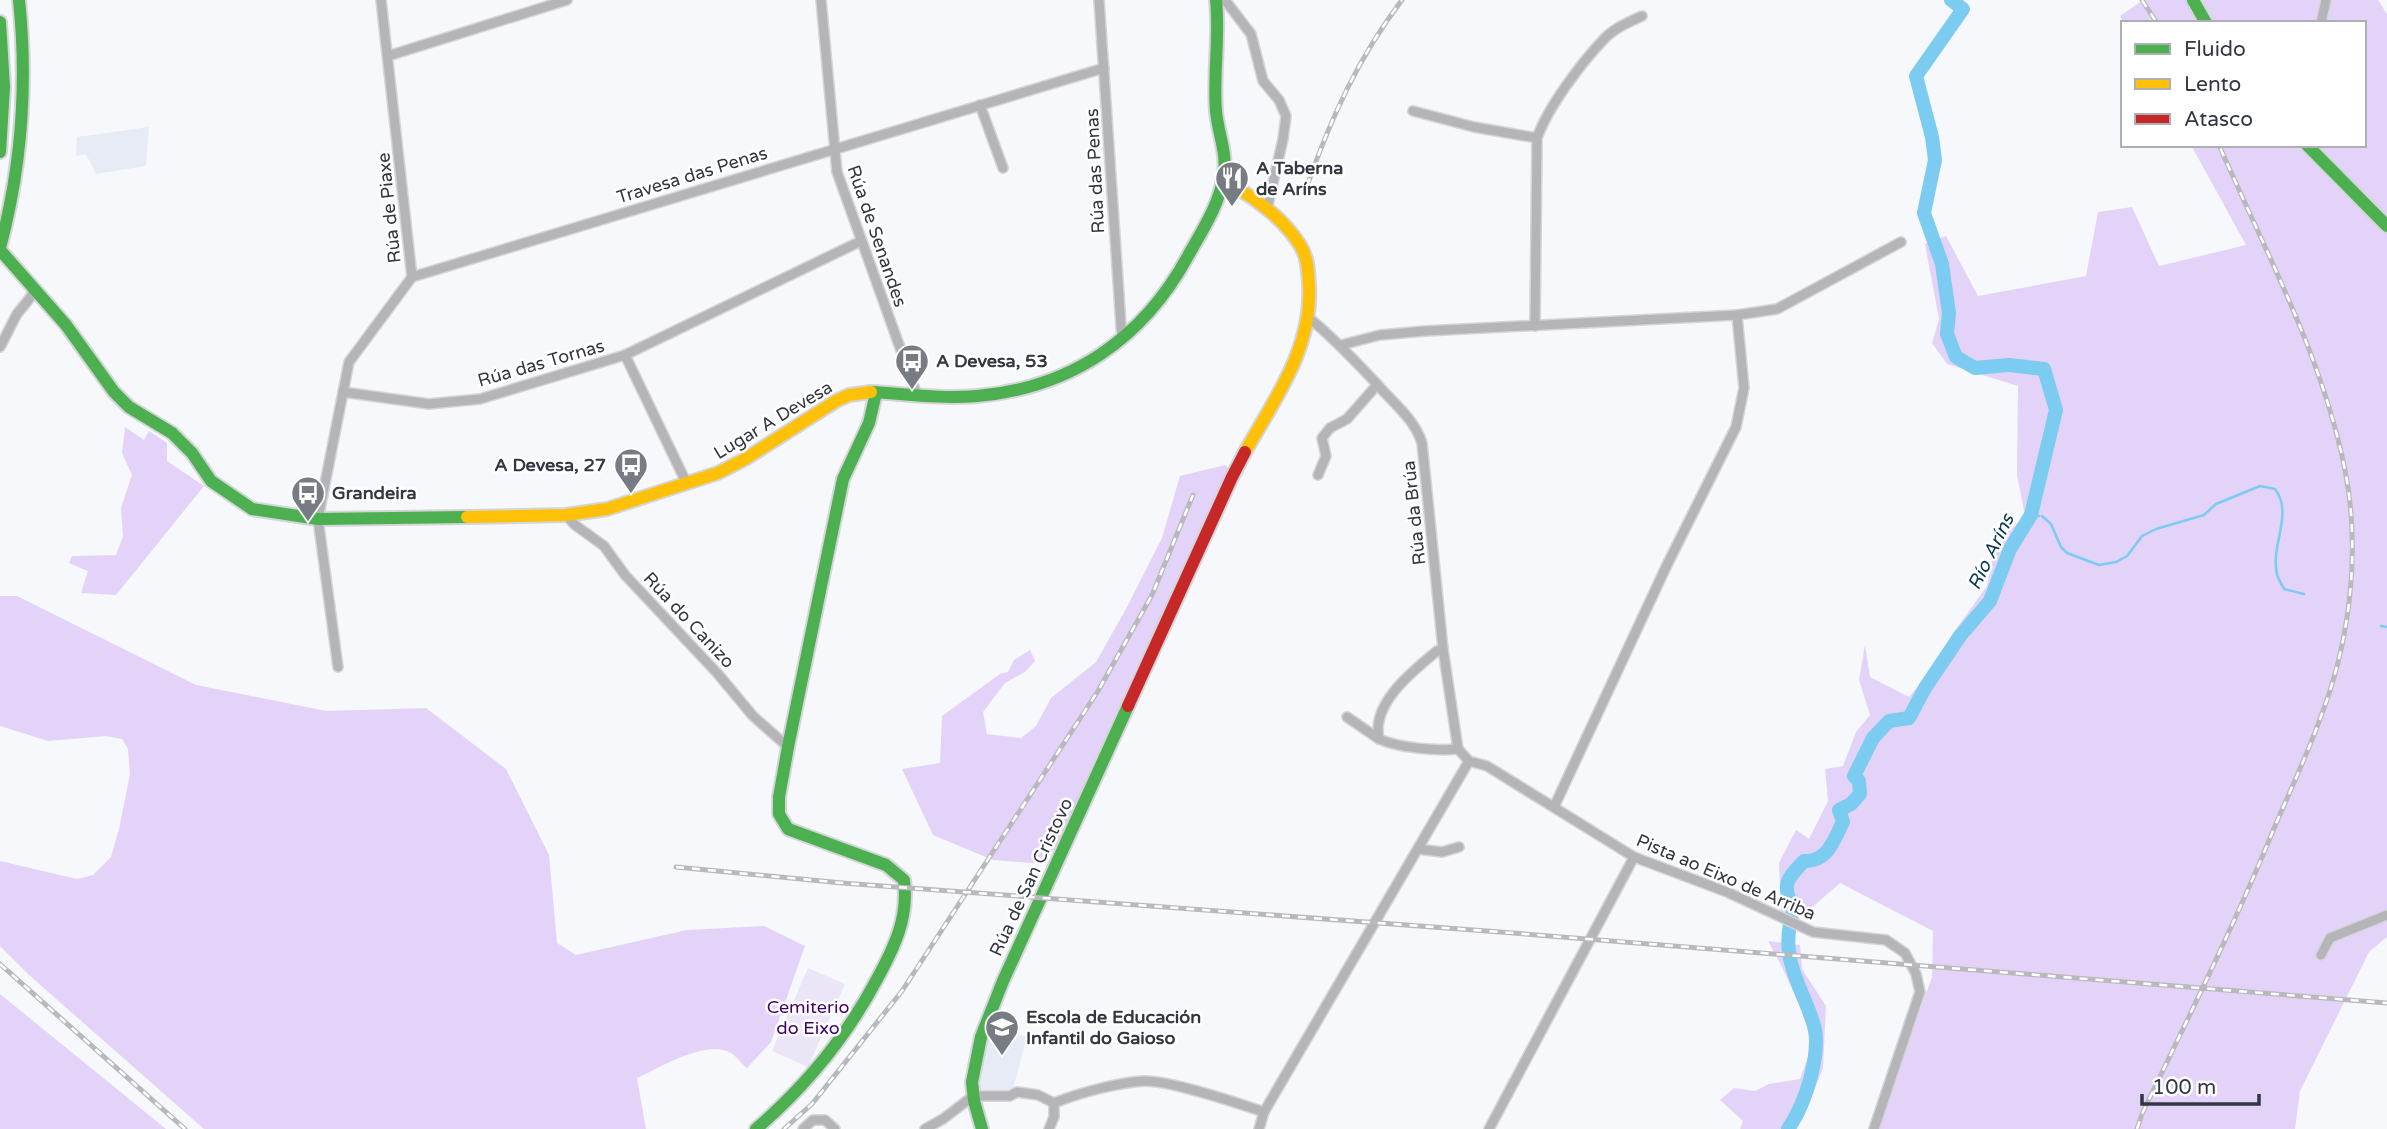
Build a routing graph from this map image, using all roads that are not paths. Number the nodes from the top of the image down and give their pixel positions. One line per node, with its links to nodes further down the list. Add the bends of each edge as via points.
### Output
1 (19, 0): 28 (main road, via 26,71 24,116 12,207)
2 (381, 0): 14 (street, Rúa de Piaxe)
3 (567, 0): 14 (street)
4 (821, 0): 20 (street, Rúa de Senandes)
5 (1099, 0): 15 (street, Rúa das Penas)
6 (1216, 0): 23 (main road, via 1216,109 1225,160)
7 (1225, 0): 24 (street, via 1251,34 1263,81 1286,116)
8 (2193, 0): 11 (main road)
9 (2326, 0): 12 (street)
10 (1642, 16): 18 (street, via 1605,37 1555,101)
11 (2205, 21)
12 (2321, 21)
13 (0, 22): 21 (main road, via 4,83)
14 (388, 56): 29 (street, Rúa de Piaxe)
15 (1104, 68): 16 (street, Travesa das Penas); 34 (street, Rúa das Penas)
16 (980, 105): 20 (street, Travesa das Penas); 22 (street)
17 (1413, 111): 18 (street)
18 (1537, 138): 33 (street)
19 (2309, 147): 25 (main road)
20 (834, 149): 26 (street, Rúa de Senandes, via 840,183); 29 (street, Travesa das Penas)
21 (0, 152)
22 (1003, 169)
23 (1223, 179): 24 (main road, Rúa de San Cristovo); 34 (main road, Lugar A Devesa, via 1186,263 1146,319)
24 (1267, 209): 32 (main road, Rúa de San Cristovo, via 1300,245 1307,261)
25 (2387, 226)
26 (861, 241): 37 (street, Rúa das Tornas); 41 (street, Rúa de Senandes)
27 (1901, 242): 31 (street, via 1777,309)
28 (0, 249): 30 (main road, Lugar A Devesa)
29 (412, 277): 39 (street, Rúa de Piaxe, via 349,362)
30 (33, 288): 36 (street, via 32,297); 45 (main road, Lugar A Devesa, via 114,392 129,407 172,433 211,481 252,509)
31 (1737, 315): 33 (street); 53 (street, via 1744,387 1736,427)
32 (1309, 318): 35 (street, Rúa da Brúa); 59 (main road, Rúa de San Cristovo, via 1287,377 1232,477 1003,981 984,1031)
33 (1535, 326): 35 (street, via 1380,335)
34 (1122, 340): 41 (main road, Lugar A Devesa, via 1075,371 1045,382 979,396)
35 (1341, 345): 38 (street, Rúa da Brúa)
36 (0, 346)
37 (625, 355): 39 (street, Rúa das Tornas, via 480,399 429,404); 43 (street, Rúa das Tornas)
38 (1377, 385): 42 (street, via 1347,419 1325,433 1326,456); 46 (street, Rúa da Brúa, via 1408,416 1422,443)
39 (343, 392): 45 (street)
40 (876, 393): 41 (main road, Lugar A Devesa); 43 (main road, Lugar A Devesa, via 857,393 836,401 745,459); 50 (main road, via 869,423 843,479)
41 (917, 395)
42 (1318, 475)
43 (687, 484): 44 (main road, Lugar A Devesa, via 607,509)
44 (566, 515): 45 (main road, Lugar A Devesa); 50 (street, Rúa do Canizo, via 604,546 753,716)
45 (318, 519): 47 (street)
46 (1443, 649): 49 (street, via 1402,682 1388,701 1377,730); 51 (street, Rúa da Brúa)
47 (338, 667)
48 (1347, 717): 49 (street)
49 (1380, 738): 51 (street, via 1439,751)
50 (788, 747): 62 (main road, via 779,814 788,829 886,865 904,880 907,900 892,949 842,1040 818,1071)
51 (1458, 749): 52 (street, Pista ao Eixo de Arriba)
52 (1469, 761): 53 (street, Pista ao Eixo de Arriba, via 1488,766); 55 (street)
53 (1554, 807): 56 (street, Pista ao Eixo de Arriba)
54 (1459, 847): 55 (street, via 1442,852)
55 (1418, 849): 61 (street)
56 (1634, 857): 69 (street); 70 (street, Pista ao Eixo de Arriba, via 1727,892 1813,932 1886,940 1905,953 1920,992)
57 (2387, 915): 58 (street, via 2330,938)
58 (2320, 955)
59 (973, 1096): 60 (street, via 1017,1092); 65 (street); 66 (main road, Rúa de San Cristovo)
60 (1054, 1103): 61 (street, via 1145,1081); 67 (street)
61 (1264, 1112): 68 (street)
62 (756, 1129)
63 (803, 1129): 64 (street, via 813,1120 825,1120)
64 (835, 1129)
65 (925, 1129)
66 (982, 1129)
67 (1049, 1129)
68 (1259, 1129)
69 (1489, 1129)
70 (1874, 1129)

